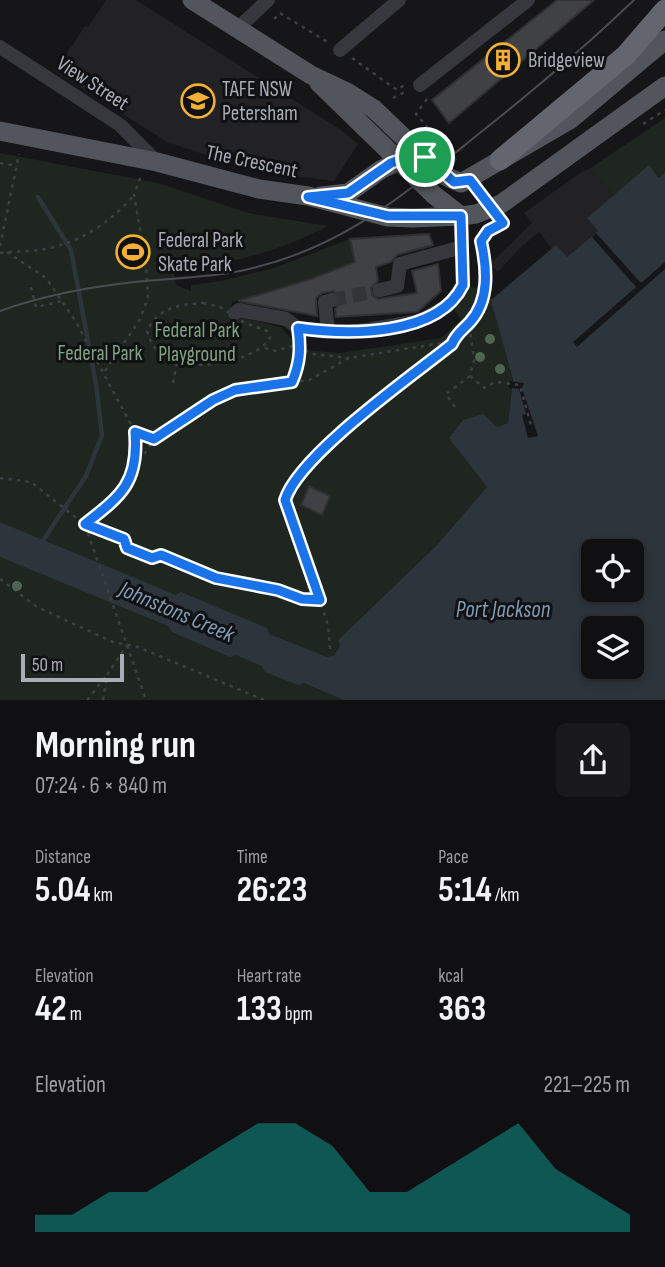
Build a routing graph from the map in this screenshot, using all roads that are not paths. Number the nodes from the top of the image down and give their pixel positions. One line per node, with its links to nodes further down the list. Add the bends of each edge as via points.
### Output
1 (192, 0): 6 (main road)
2 (268, 0): 6 (street)
3 (399, 0): 9 (street)
4 (528, 0): 11 (street)
5 (665, 10): 16 (highway, via 626,55)
6 (237, 29): 10 (main road)
7 (665, 40): 16 (main road, via 571,119)
8 (0, 47): 17 (street, View Street, via 121,125)
9 (340, 50)
10 (311, 75): 14 (main road, via 374,108); 15 (main road)
11 (420, 85)
12 (665, 86): 19 (main road, The Crescent, via 552,170 492,208)
13 (0, 131): 17 (main road, The Crescent)
14 (425, 157): 15 (main road); 16 (main road, via 448,178 466,182); 19 (main road)
15 (398, 159): 18 (main road, via 348,193); 19 (main road)
16 (500, 160)
17 (157, 162): 18 (main road, The Crescent, via 259,190)
18 (308, 197): 19 (main road, The Crescent, via 388,216)
19 (461, 216): 20 (street)
20 (462, 247): 21 (street, via 400,264 397,286); 24 (street, via 463,285 449,305 404,325)
21 (380, 290)
22 (332, 300): 24 (street, via 325,302)
23 (235, 313): 24 (street, via 286,319 298,328)
24 (328, 332)

